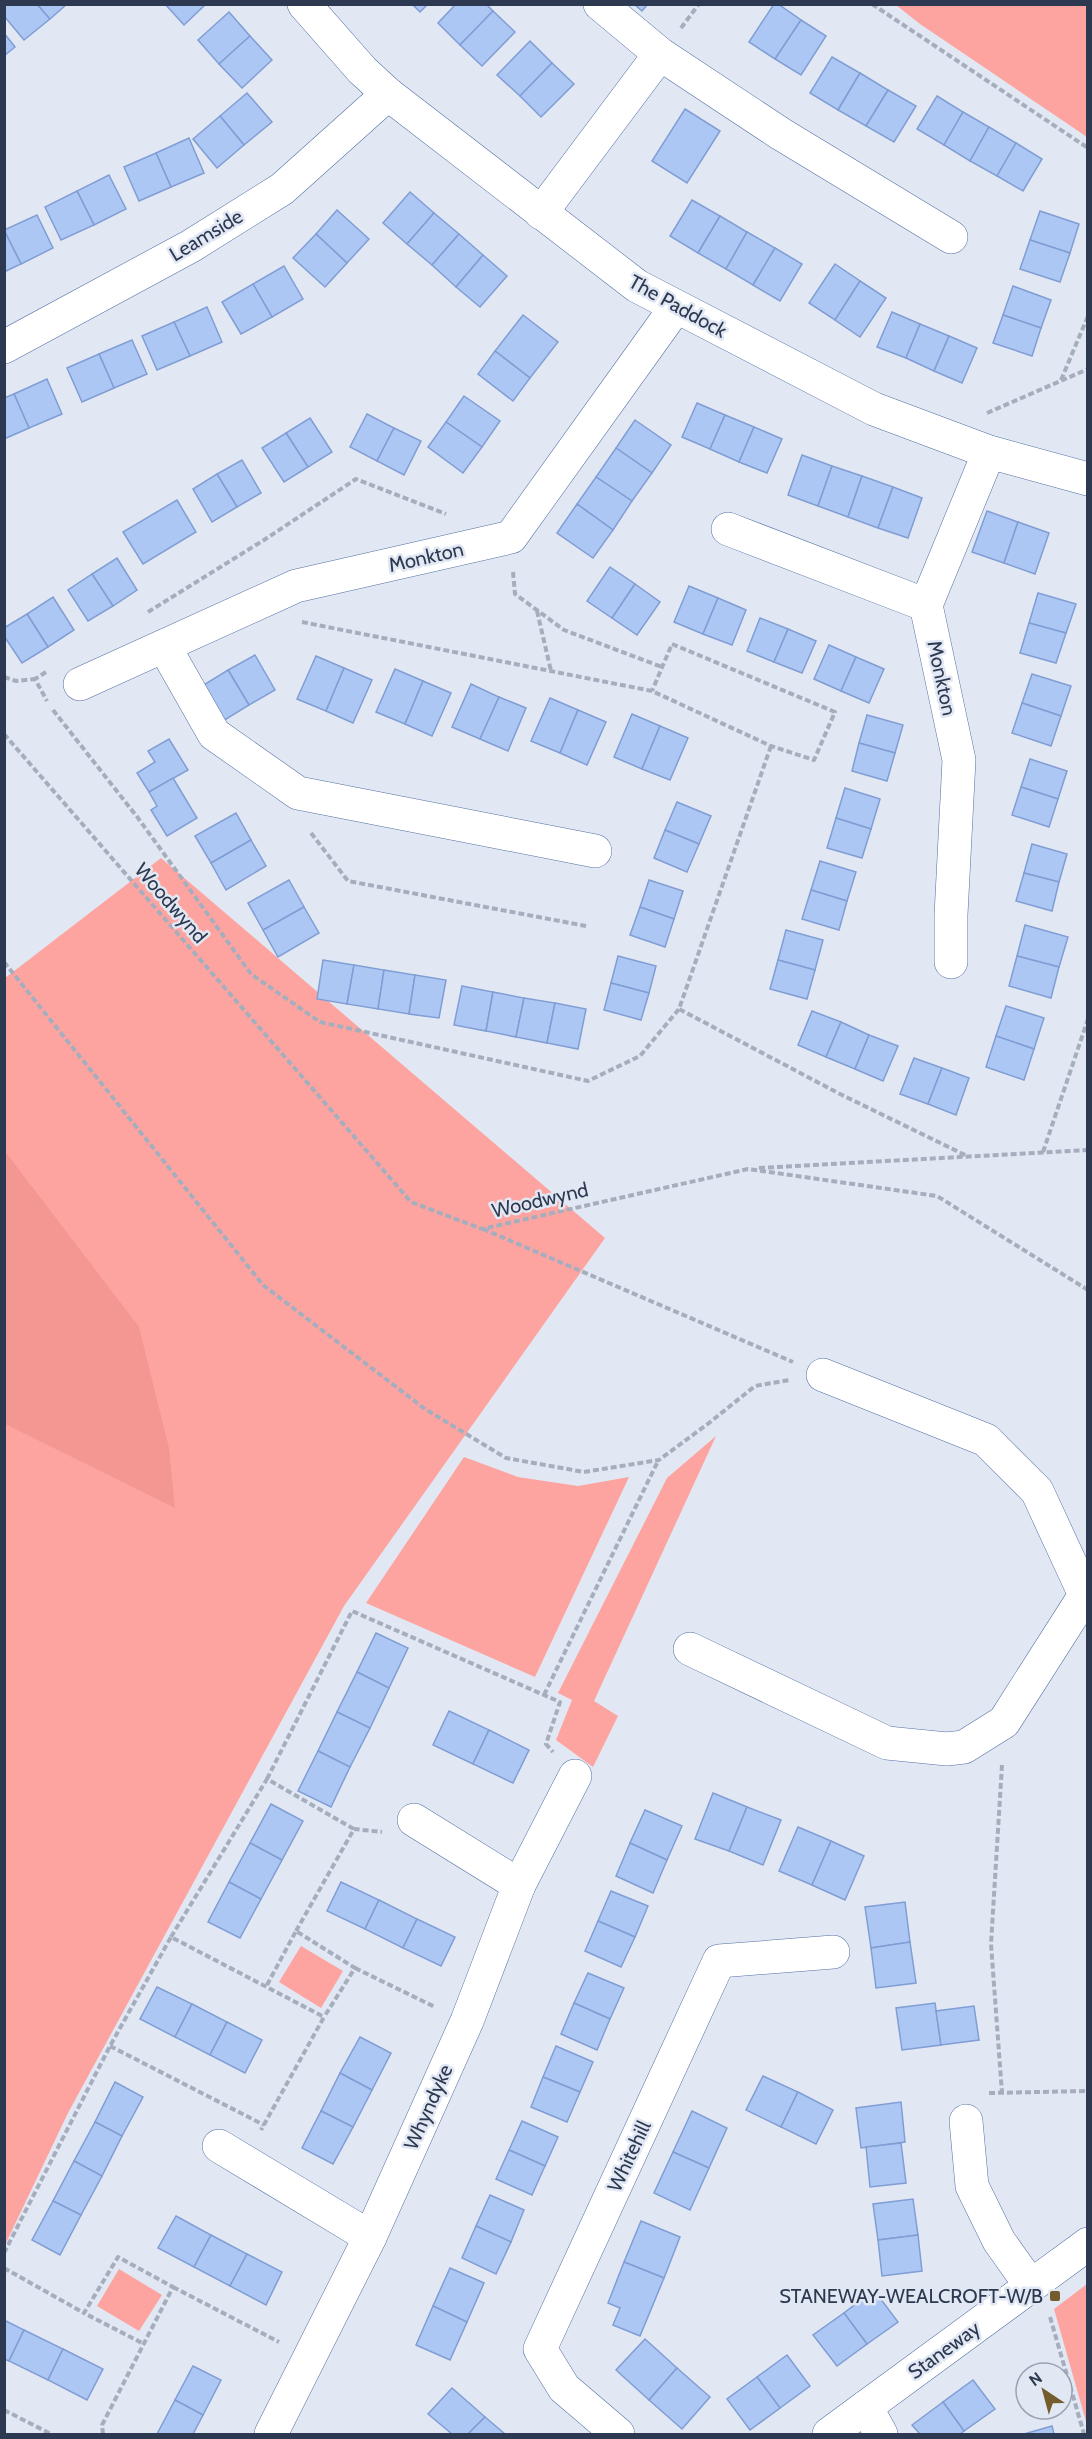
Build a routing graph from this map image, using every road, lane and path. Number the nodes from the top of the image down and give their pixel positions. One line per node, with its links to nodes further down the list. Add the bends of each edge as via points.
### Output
1 (304, 4): 5 (street, The Paddock)
2 (600, 4): 4 (street)
3 (872, 4): 6 (path)
4 (660, 54): 7 (street); 8 (street, via 781,134)
5 (388, 94): 7 (street, The Paddock); 11 (street, Leamside, via 282,189 191,246)
6 (1088, 148)
7 (541, 213): 9 (street, The Paddock, via 637,286)
8 (951, 237)
9 (676, 307): 14 (street, The Paddock, via 874,409); 21 (street, Monkton, via 511,537 296,586)
10 (1088, 316): 13 (path)
11 (4, 347)
12 (1088, 369): 13 (path)
13 (1061, 381): 14 (path)
14 (939, 433): 15 (street, The Paddock)
15 (989, 452): 16 (street, The Paddock); 18 (street)
16 (1088, 479)
17 (728, 529): 18 (street)
18 (926, 605): 33 (street, Monkton, via 959,760)
19 (537, 610): 22 (path)
20 (300, 622): 22 (path)
21 (164, 646): 25 (street, Monkton); 29 (street, via 214,734)
22 (551, 671): 26 (path)
23 (4, 677): 24 (path, via 16,681)
24 (35, 679)
25 (80, 684): 34 (path, via 46,701 138,818 251,974 320,1022 588,1081 640,1056)
26 (652, 691): 28 (path); 28 (path, via 672,644 836,712 814,760)
27 (4, 734): 40 (path, Woodwynd, via 411,1202)
28 (771, 746): 34 (path)
29 (298, 793): 30 (street); 31 (path, via 307,827 348,881)
30 (595, 850)
31 (586, 926)
32 (4, 962): 43 (path, via 263,1285 425,1410 506,1458 584,1472)
33 (951, 962)
34 (679, 1009): 38 (path)
35 (1088, 1019): 37 (path)
36 (1088, 1150): 37 (path)
37 (1043, 1152): 38 (path)
38 (967, 1156): 39 (path)
39 (748, 1169): 40 (path, Woodwynd); 41 (path, Woodwynd, via 938,1196)
40 (482, 1229): 42 (path)
41 (1088, 1290)
42 (823, 1375): 43 (path, via 755,1386); 44 (street, via 986,1440 1037,1491)
43 (658, 1460): 46 (path)
44 (1086, 1595): 47 (street)
45 (690, 1649): 47 (street, via 887,1743 964,1748)
46 (544, 1695): 48 (path, via 560,1702 546,1744); 49 (path, via 352,1611)
47 (1004, 1722): 62 (path, via 991,1944)
48 (575, 1776): 52 (street, Whyndyke)
49 (267, 1779): 51 (path); 54 (path)
50 (414, 1820): 51 (path, via 380,1832); 52 (street)
51 (354, 1829): 53 (path)
52 (519, 1885): 59 (street, Whyndyke)
53 (296, 1931): 56 (path); 57 (path)
54 (171, 1937): 57 (path); 60 (path)
55 (833, 1952): 80 (street, Whitehill, via 718,1961 540,2349 564,2388)
56 (355, 1968): 58 (path); 59 (path)
57 (267, 1985): 58 (path)
58 (324, 2017): 64 (path)
59 (466, 2021): 66 (street, Whyndyke)
60 (110, 2046): 64 (path); 68 (path)
61 (1088, 2091): 62 (path)
62 (1002, 2093): 63 (path, via 967,2094)
63 (966, 2121): 70 (street, via 972,2186 999,2241)
64 (264, 2125): 65 (path)
65 (232, 2153): 66 (street)
66 (370, 2237): 74 (street, Whyndyke)
67 (1088, 2244): 70 (street, Staneway)
68 (4, 2253)
69 (4, 2268): 72 (path)
70 (1031, 2286): 76 (street, Staneway); 82 (path, via 1046,2303)
71 (173, 2287): 72 (path, via 118,2257); 73 (path); 74 (path)
72 (84, 2313): 73 (path)
73 (144, 2344): 78 (path, via 102,2425)
74 (309, 2358): 79 (street, Whyndyke)
75 (4, 2410): 77 (path)
76 (873, 2421): 81 (street, Staneway)
77 (51, 2434)
78 (103, 2434)
79 (271, 2434)
80 (618, 2434)
81 (829, 2434)
82 (1084, 2434)

